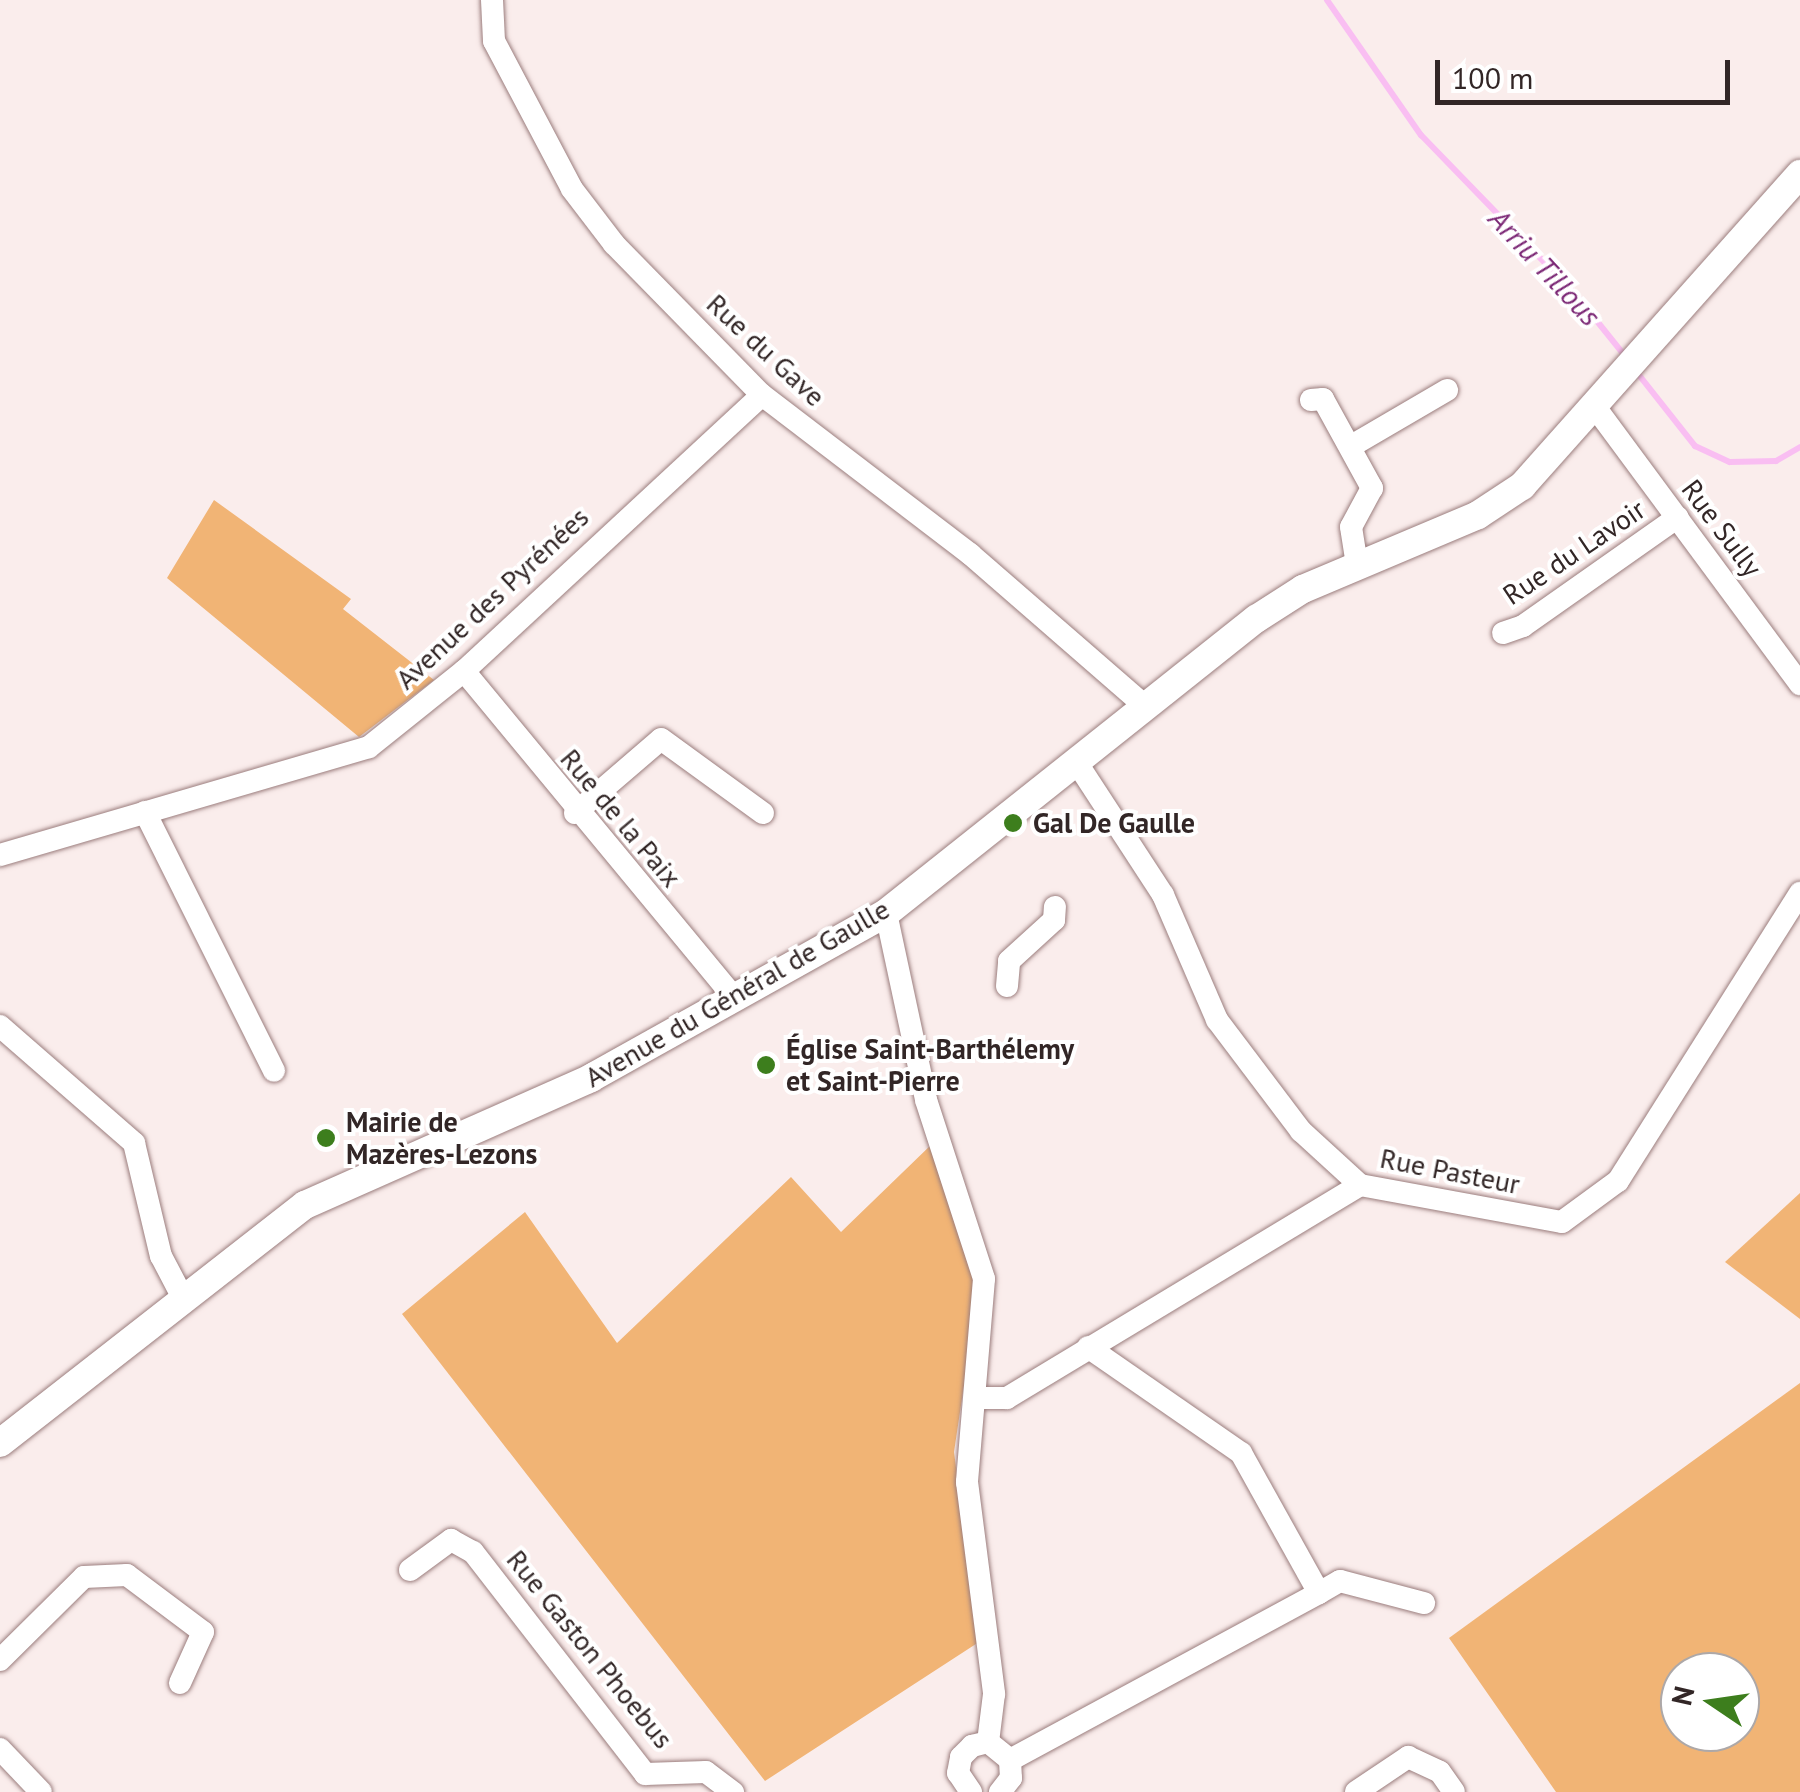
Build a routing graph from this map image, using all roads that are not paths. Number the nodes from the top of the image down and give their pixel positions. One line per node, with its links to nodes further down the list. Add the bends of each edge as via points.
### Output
1 (492, 0): 4 (street, Rue du Gave, via 494,42 572,189 614,244)
2 (1800, 174): 6 (main road, Avenue du Général de Gaulle)
3 (1447, 390): 7 (street)
4 (762, 395): 11 (street, Avenue des Pyrénées); 13 (street, Rue du Gave, via 970,554)
5 (1311, 400): 7 (street, via 1323,399)
6 (1596, 407): 8 (street, Rue Sully); 9 (main road, Avenue du Général de Gaulle, via 1522,486 1478,515)
7 (1353, 444): 9 (street, via 1372,488 1351,527)
8 (1678, 517): 10 (street, Rue du Lavoir, via 1523,626); 12 (street, Rue Sully)
9 (1357, 564): 13 (main road, Avenue du Général de Gaulle, via 1256,619)
10 (1503, 633)
11 (464, 671): 15 (street, Avenue des Pyrénées, via 370,747); 16 (street, Rue de la Paix)
12 (1800, 684)
13 (1146, 706): 14 (main road, Avenue du Général de Gaulle)
14 (1075, 760): 21 (main road, Avenue du Général de Gaulle); 26 (street, via 1163,895 1217,1020 1300,1131)
15 (146, 812): 18 (street, Avenue des Pyrénées); 25 (street)
16 (575, 813): 17 (street, via 661,739); 23 (street, Rue de la Paix)
17 (763, 813)
18 (0, 855)
19 (1800, 892): 26 (street, Rue Pasteur, via 1618,1181 1562,1222)
20 (1055, 907): 22 (street, via 1054,920 1008,961)
21 (886, 913): 23 (main road, Avenue du Général de Gaulle); 29 (street, via 926,1100 984,1279)
22 (1007, 986)
23 (735, 1000): 27 (main road, Avenue du Général de Gaulle, via 591,1078 306,1205)
24 (0, 1026): 27 (street, via 134,1143 161,1256)
25 (274, 1070)
26 (1360, 1185): 28 (street, Rue Pasteur)
27 (183, 1298): 30 (main road, Avenue du Général de Gaulle)
28 (1088, 1348): 29 (street, Rue Pasteur, via 1007,1398); 32 (street, via 1241,1453)
29 (975, 1398): 36 (street, via 967,1482 994,1694)
30 (0, 1443)
31 (410, 1570): 39 (street, Rue Gaston Phoebus, via 452,1540 473,1552)
32 (1318, 1594): 33 (street, via 1340,1580); 38 (street)
33 (1424, 1603)
34 (0, 1660): 35 (street, via 84,1577 127,1575 203,1632)
35 (180, 1683)
36 (988, 1742): 38 (street); 40 (street, via 961,1758 958,1774)
37 (0, 1748): 41 (street)
38 (1010, 1760): 43 (street, via 1010,1778)
39 (647, 1783): 42 (street, Rue Gaston Phoebus, via 706,1772)
40 (966, 1791)
41 (42, 1792)
42 (733, 1792)
43 (1000, 1792)
44 (1356, 1792): 45 (street, via 1408,1758 1440,1772)
45 (1454, 1792)

